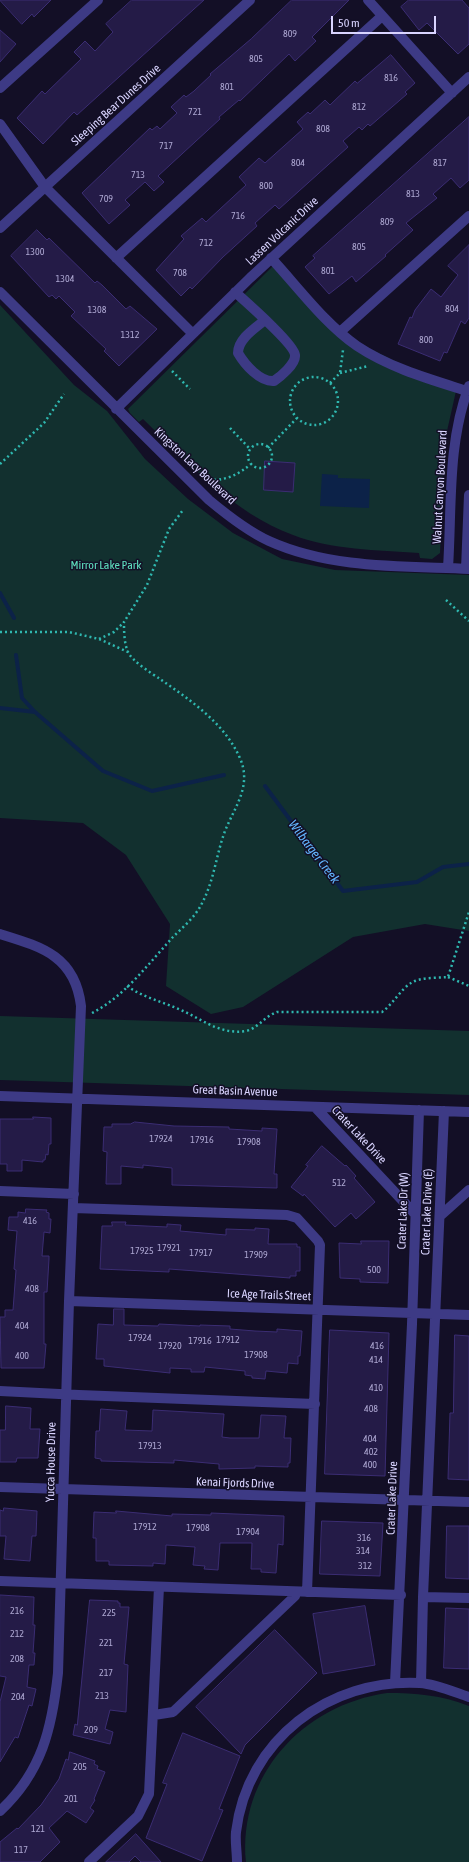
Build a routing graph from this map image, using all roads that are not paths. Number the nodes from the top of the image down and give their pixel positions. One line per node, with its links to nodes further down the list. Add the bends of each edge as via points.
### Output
1 (98, 0): 6 (street)
2 (250, 0): 9 (street, Sleeping Bear Dunes Drive)
3 (368, 0): 4 (street)
4 (382, 16): 7 (street); 12 (street)
5 (469, 77): 7 (street, Lassen Volcanic Drive)
6 (0, 88)
7 (452, 93): 13 (street, Lassen Volcanic Drive)
8 (0, 124): 9 (street)
9 (45, 187): 11 (street, Sleeping Bear Dunes Drive); 12 (street)
10 (469, 216): 17 (street)
11 (0, 228)
12 (116, 258): 18 (street)
13 (271, 258): 15 (street, Lassen Volcanic Drive); 17 (street)
14 (0, 292): 20 (street, Kingston Lacy Boulevard)
15 (235, 292): 16 (street); 18 (street, Lassen Volcanic Drive)
16 (265, 320): 16 (street, via 291,346 295,355 294,361 274,381 260,377 238,354 238,348 244,339)
17 (340, 332): 19 (street, via 376,358 419,376)
18 (192, 333): 20 (street, Lassen Volcanic Drive)
19 (468, 388): 22 (street, Walnut Canyon Boulevard, via 460,410 454,441)
20 (116, 409): 22 (street, Kingston Lacy Boulevard, via 209,500 244,527 269,541 320,558)
21 (469, 495): 23 (street)
22 (448, 568): 23 (street, Kingston Lacy Boulevard)
23 (468, 569)
24 (0, 934): 26 (street, Yucca House Drive, via 49,952 67,967 77,986 81,1006)
25 (0, 1096): 26 (street, Great Basin Avenue)
26 (78, 1099): 27 (street, Great Basin Avenue); 33 (street, Yucca House Drive)
27 (315, 1107): 28 (street, Great Basin Avenue); 35 (street, Crater Lake Drive)
28 (419, 1110): 29 (street, Great Basin Avenue); 35 (street, Crater Lake Dr (W))
29 (444, 1111): 30 (street, Great Basin Avenue); 36 (street, Crater Lake Drive (E))
30 (469, 1112)
31 (469, 1190): 36 (street)
32 (0, 1191): 33 (street)
33 (74, 1194): 34 (street, Yucca House Drive)
34 (73, 1208): 37 (street, Yucca House Drive); 38 (street, via 297,1218 320,1245)
35 (416, 1215): 39 (street, Crater Lake Dr (W))
36 (440, 1216): 40 (street, Crater Lake Drive (E))
37 (69, 1301): 38 (street, Ice Age Trails Street); 43 (street, Yucca House Drive)
38 (318, 1310): 39 (street, Ice Age Trails Street); 44 (street)
39 (412, 1313): 40 (street, Ice Age Trails Street); 49 (street, Crater Lake Drive)
40 (436, 1314): 41 (street, Ice Age Trails Street); 48 (street)
41 (469, 1315)
42 (0, 1391): 43 (street)
43 (66, 1394): 44 (street); 46 (street, Yucca House Drive)
44 (315, 1404): 47 (street)
45 (0, 1487): 46 (street, Kenai Fjords Drive)
46 (64, 1490): 47 (street, Kenai Fjords Drive); 52 (street, Yucca House Drive)
47 (312, 1498): 49 (street, Kenai Fjords Drive); 55 (street)
48 (427, 1500): 49 (street, Kenai Fjords Drive); 50 (street, Kenai Fjords Drive); 57 (street)
49 (405, 1502): 56 (street, Crater Lake Drive)
50 (469, 1502)
51 (0, 1581): 52 (street)
52 (61, 1583): 53 (street); 63 (street, Yucca House Drive, via 58,1673 51,1724 44,1748 32,1772 20,1790)
53 (159, 1587): 54 (street); 62 (street)
54 (296, 1592): 55 (street); 62 (street, via 295,1596 173,1712)
55 (307, 1592): 56 (street)
56 (401, 1595): 59 (street, Crater Lake Drive)
57 (423, 1597): 58 (street); 60 (street)
58 (469, 1598)
59 (395, 1683): 60 (street); 65 (street, via 361,1688 329,1700 293,1724 276,1743 248,1786 236,1833)
60 (421, 1683): 61 (street)
61 (469, 1697)
62 (154, 1715): 64 (street, via 151,1784 147,1801 126,1829)
63 (0, 1810)
64 (89, 1862)
65 (237, 1862)

